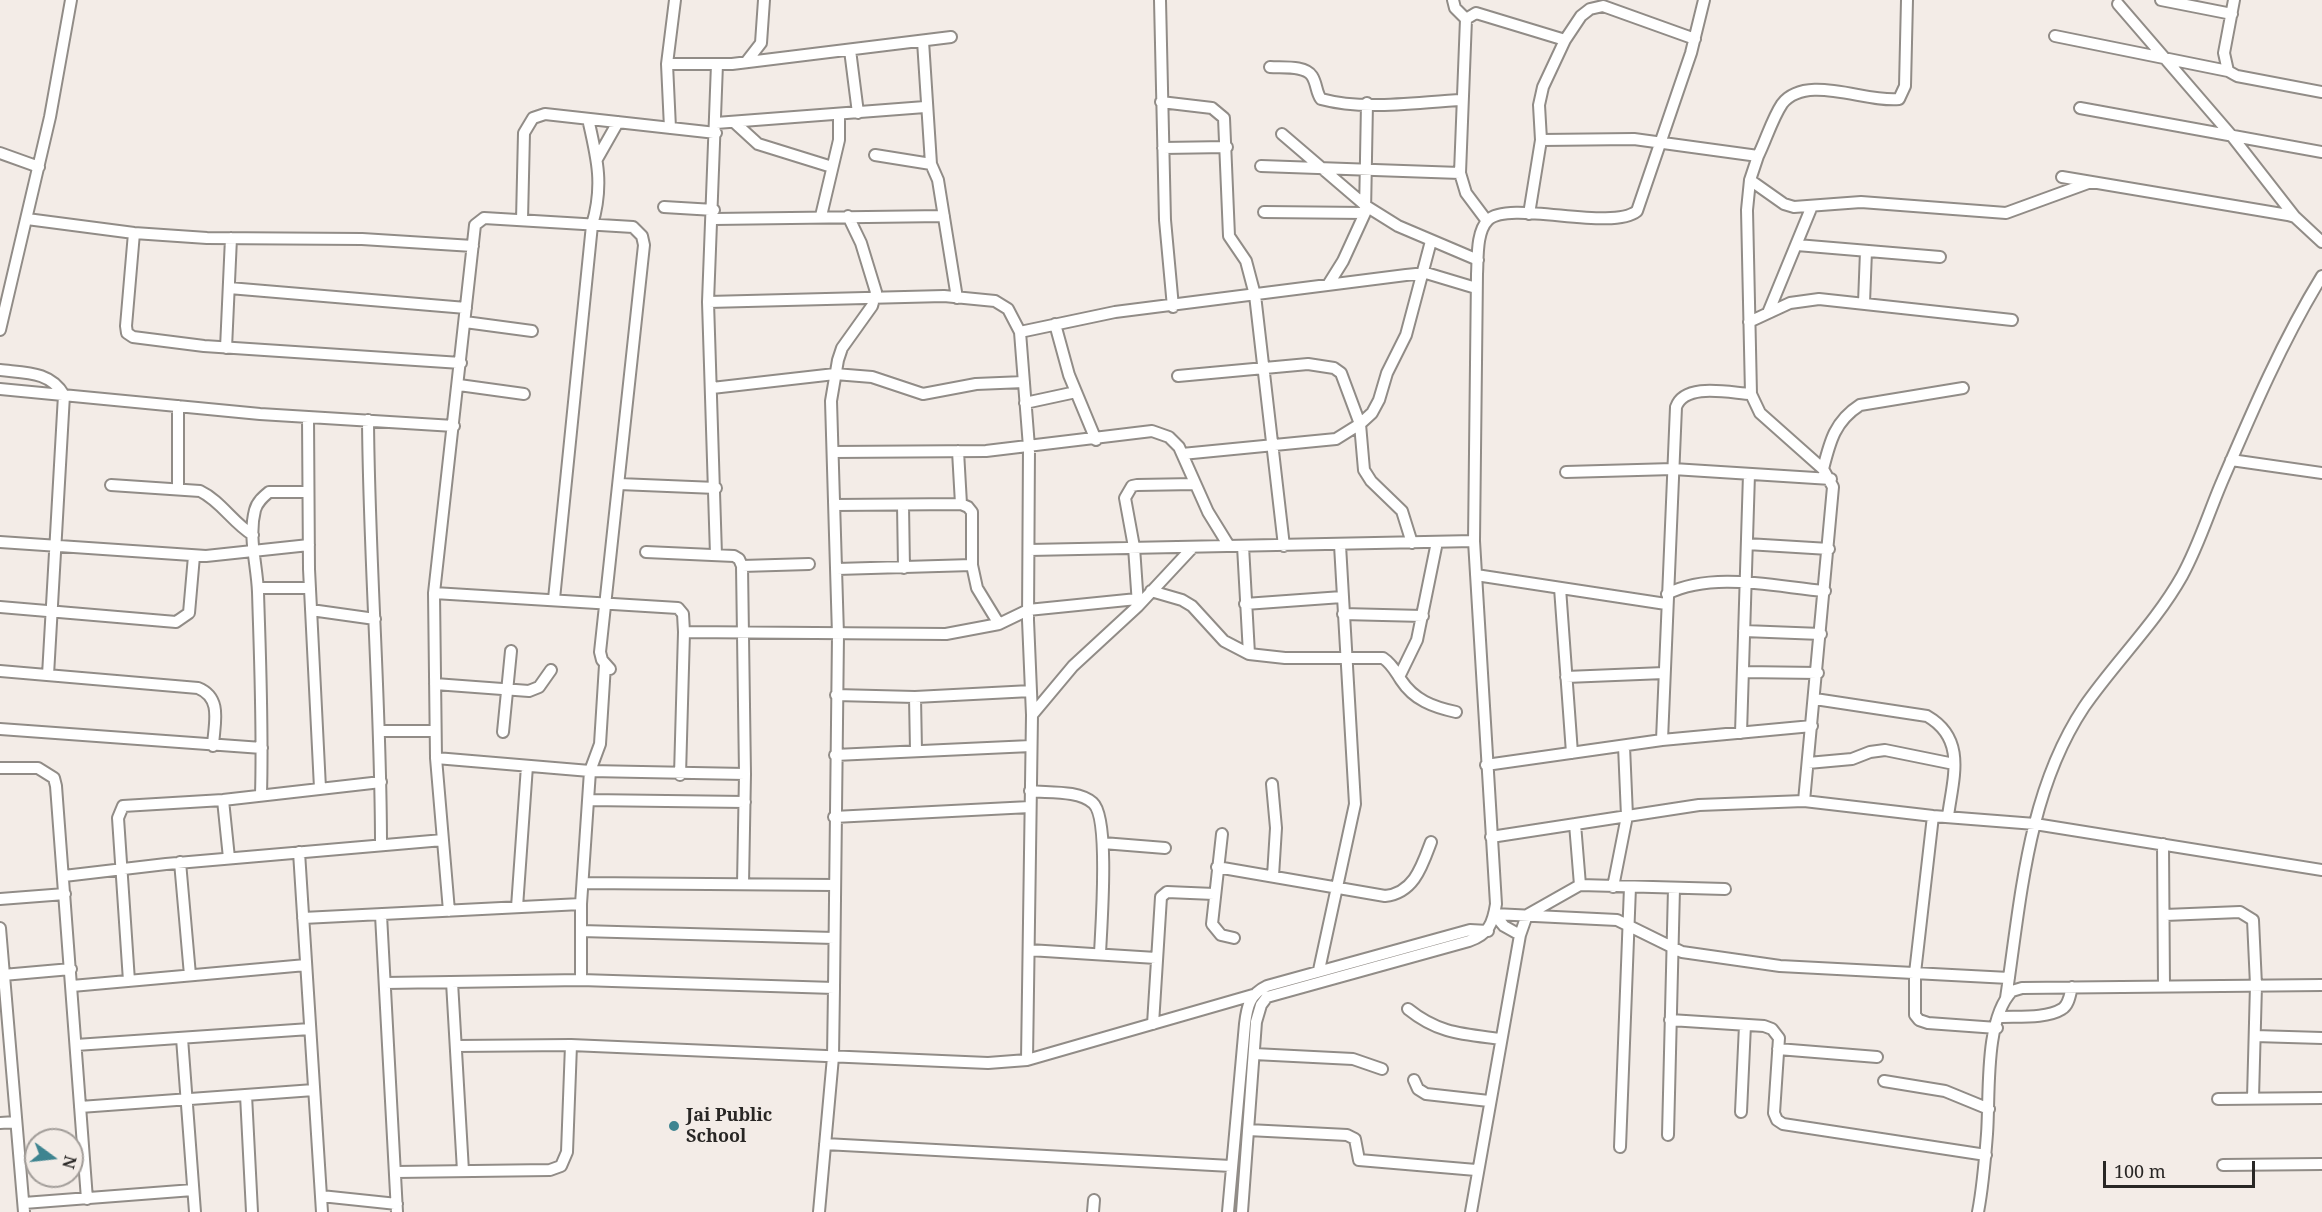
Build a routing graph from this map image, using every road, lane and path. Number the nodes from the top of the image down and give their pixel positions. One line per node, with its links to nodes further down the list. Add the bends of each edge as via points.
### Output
1 (71, 0): 53 (street)
2 (675, 0): 21 (street)
3 (764, 0): 20 (street, via 761,43)
4 (1160, 0): 27 (street)
5 (1453, 0): 12 (street)
6 (1704, 0): 15 (street)
7 (1907, 0): 47 (street, via 1905,86 1899,99 1813,89 1792,95 1778,111)
8 (2161, 0): 11 (street)
9 (2234, 0): 11 (street)
10 (2118, 3): 19 (street)
11 (2232, 14): 24 (street, via 2224,53)
12 (1466, 19): 16 (street, via 1476,13); 26 (street)
13 (2055, 36): 19 (street)
14 (951, 37): 17 (street)
15 (1695, 39): 16 (street, via 1603,6 1581,16); 41 (street)
16 (1565, 40): 40 (street, via 1540,97)
17 (923, 41): 18 (street); 29 (street)
18 (850, 50): 20 (street); 31 (street)
19 (2163, 58): 24 (street); 39 (street)
20 (747, 61): 22 (street)
21 (667, 64): 22 (street); 36 (street)
22 (717, 64): 37 (street)
23 (1270, 67): 28 (street, via 1299,69 1312,75 1321,99)
24 (2228, 71): 25 (street)
25 (2322, 92)
26 (1462, 100): 28 (street); 57 (street)
27 (1161, 102): 42 (street, via 1219,112 1226,126); 43 (street)
28 (1367, 103): 56 (street)
29 (925, 107): 31 (street); 51 (street)
30 (2080, 108): 39 (street)
31 (858, 113): 32 (street)
32 (839, 115): 35 (street); 54 (street)
33 (588, 119): 34 (street); 50 (street); 72 (street, via 545,114 533,118 526,126)
34 (618, 122): 36 (street); 50 (street)
35 (734, 122): 37 (street); 54 (street, via 758,144)
36 (670, 128): 37 (street)
37 (716, 128): 65 (street)
38 (1282, 134): 55 (street)
39 (2231, 135): 44 (street); 70 (street)
40 (1541, 140): 41 (street); 66 (street)
41 (1659, 141): 47 (street); 66 (street, via 1643,199 1630,216)
42 (1227, 147): 43 (street); 89 (street, via 1229,236 1246,261)
43 (1163, 148): 94 (street)
44 (2322, 152)
45 (0, 153): 49 (street)
46 (875, 155): 51 (street)
47 (1758, 156): 59 (street)
48 (0, 159): 49 (street)
49 (16, 159): 53 (street)
50 (597, 159): 74 (street, via 599,189)
51 (931, 164): 69 (street)
52 (1261, 166): 55 (street)
53 (39, 167): 71 (street)
54 (832, 167): 67 (street)
55 (1325, 170): 56 (street); 63 (street)
56 (1368, 170): 57 (street); 63 (street)
57 (1460, 173): 73 (street, via 1466,193)
58 (2062, 177): 60 (street)
59 (1750, 180): 61 (street, via 1784,204); 99 (street)
60 (2091, 182): 61 (street, via 2006,213 1861,202); 70 (street)
61 (1812, 206): 79 (street)
62 (664, 207): 65 (street)
63 (1365, 210): 64 (street); 77 (street); 86 (street)
64 (1264, 212)
65 (714, 214): 67 (street); 92 (street)
66 (1529, 214): 73 (street, via 1494,216)
67 (821, 216): 68 (street)
68 (848, 216): 69 (street); 90 (street, via 861,243)
69 (944, 216): 91 (street)
70 (2295, 217): 78 (street)
71 (27, 219): 75 (street); 101 (street)
72 (522, 220): 74 (street); 80 (street, via 478,221)
73 (1487, 221): 83 (street, via 1479,241)
74 (592, 225): 139 (street, via 633,227 644,245); 181 (street)
75 (134, 233): 76 (street); 104 (street, via 127,333 139,340)
76 (231, 238): 80 (street, via 362,238); 87 (street)
77 (1431, 241): 83 (street); 84 (street)
78 (2322, 242)
79 (1797, 245): 81 (street); 96 (street)
80 (473, 246): 95 (street)
81 (1866, 251): 82 (street); 93 (street)
82 (1940, 257)
83 (1478, 260): 88 (street)
84 (1422, 274): 86 (street); 88 (street); 123 (street, via 1406,335 1379,400)
85 (2322, 276): 131 (street)
86 (1328, 285): 89 (street)
87 (229, 288): 95 (street); 104 (street)
88 (1476, 288): 150 (street)
89 (1255, 295): 94 (street); 106 (street)
90 (876, 297): 91 (street); 92 (street); 108 (street, via 843,348)
91 (957, 298): 103 (street, via 995,301 1008,309)
92 (708, 303): 112 (street)
93 (1864, 303): 96 (street, via 1805,299); 97 (street)
94 (1173, 307): 100 (street, via 1115,312)
95 (466, 308): 98 (street)
96 (1768, 313): 99 (street)
97 (2012, 320)
98 (465, 322): 102 (street); 105 (street)
99 (1749, 322): 117 (street)
100 (1055, 324): 103 (street); 115 (street)
101 (0, 330)
102 (532, 331)
103 (1020, 332): 110 (street)
104 (226, 348): 105 (street)
105 (461, 363): 111 (street)
106 (1264, 368): 109 (street); 123 (street, via 1308,364 1335,368 1341,373); 126 (street)
107 (0, 370): 118 (street, via 42,375 53,380)
108 (835, 374): 110 (street, via 872,376 923,394 976,384); 112 (street); 129 (street, via 831,401)
109 (1178, 376)
110 (1024, 382): 119 (street)
111 (459, 385): 116 (street); 124 (street)
112 (712, 388): 141 (street)
113 (1963, 388): 133 (street, via 1860,405 1835,428)
114 (0, 389): 118 (street)
115 (1076, 392): 119 (street); 125 (street)
116 (524, 394)
117 (1751, 394): 132 (street, via 1691,392 1679,399); 133 (street, via 1760,413)
118 (64, 395): 120 (street); 155 (street)
119 (1025, 402): 127 (street)
120 (178, 406): 121 (street); 142 (street)
121 (308, 417): 122 (street); 143 (street)
122 (368, 420): 124 (street); 192 (street)
123 (1360, 424): 126 (street, via 1336,439); 151 (street, via 1364,470 1401,511)
124 (454, 426): 179 (street)
125 (1095, 440): 127 (street); 130 (street, via 1152,431 1162,433)
126 (1274, 446): 130 (street); 158 (street)
127 (1029, 447): 128 (street); 163 (street)
128 (958, 451): 129 (street); 144 (street)
129 (833, 452): 145 (street)
130 (1182, 454): 140 (street)
131 (2231, 460): 135 (street); 256 (street, via 2183,575 2071,729)
132 (1673, 469): 134 (street); 136 (street); 182 (street)
133 (1823, 469): 137 (street)
134 (1566, 472)
135 (2322, 473)
136 (1749, 474): 137 (street); 153 (street)
137 (1831, 479): 161 (street)
138 (111, 484): 142 (street)
139 (619, 484): 141 (street); 183 (street)
140 (1195, 484): 156 (street); 159 (street, via 1131,486 1125,498)
141 (716, 488): 165 (street)
142 (178, 489): 147 (street, via 211,496 229,517)
143 (308, 492): 147 (street, via 269,492 255,511); 154 (street)
144 (961, 504): 146 (street); 168 (street, via 972,512)
145 (835, 505): 146 (street); 171 (street)
146 (903, 505): 170 (street)
147 (253, 535): 162 (street)
148 (0, 542): 155 (street)
149 (1437, 542): 150 (street); 151 (street); 191 (street)
150 (1474, 542): 172 (street)
151 (1412, 543): 152 (street)
152 (1341, 544): 158 (street); 180 (street)
153 (1747, 544): 161 (street); 173 (street)
154 (309, 545): 162 (street); 175 (street)
155 (56, 546): 166 (street); 189 (street)
156 (1229, 546): 157 (street); 160 (street)
157 (1243, 546): 158 (street); 185 (street)
158 (1284, 546)
159 (1134, 547): 160 (street); 163 (street); 184 (street)
160 (1193, 547): 177 (street)
161 (1829, 549): 178 (street)
162 (253, 550): 166 (street); 174 (street)
163 (1029, 550): 188 (street)
164 (646, 552): 165 (street)
165 (716, 555): 169 (street, via 734,556)
166 (194, 556): 189 (street, via 189,613 176,622)
167 (809, 564): 169 (street)
168 (972, 565): 170 (street); 193 (street, via 977,588)
169 (742, 566): 196 (street)
170 (904, 567): 171 (street)
171 (837, 569): 198 (street)
172 (1476, 575): 176 (street); 235 (street)
173 (1748, 584): 178 (street); 182 (street, via 1693,585); 194 (street)
174 (258, 588): 175 (street); 228 (street)
175 (310, 588): 187 (street)
176 (1560, 588): 182 (street); 209 (street)
177 (1151, 591): 184 (street); 200 (street, via 1192,606 1224,641)
178 (1826, 591): 197 (street)
179 (434, 593): 181 (street); 210 (street)
180 (1342, 597): 185 (street); 190 (street)
181 (554, 599): 183 (street)
182 (1667, 599): 206 (street)
183 (607, 602): 195 (street, via 673,606 683,614); 238 (street, via 600,652 608,667 600,744)
184 (1138, 602): 188 (street); 217 (street, via 1072,666)
185 (1245, 604): 200 (street)
186 (0, 607): 189 (street)
187 (311, 610): 192 (street); 243 (street)
188 (1028, 610): 193 (street); 212 (street)
189 (51, 611): 207 (street)
190 (1343, 614): 191 (street); 201 (street)
191 (1423, 616): 208 (street, via 1417,640)
192 (375, 619): 221 (street)
193 (999, 624): 198 (street, via 946,634)
194 (1744, 631): 197 (street); 204 (street)
195 (684, 632): 196 (street); 239 (street)
196 (743, 633): 198 (street); 240 (street)
197 (1821, 634): 205 (street)
198 (838, 635): 213 (street)
199 (511, 651): 211 (street)
200 (1249, 654): 201 (street)
201 (1345, 657): 208 (street, via 1383,658); 277 (street, via 1355,804)
202 (551, 670): 211 (street, via 535,689)
203 (0, 671): 207 (street)
204 (1743, 672): 205 (street); 223 (street)
205 (1818, 673): 215 (street)
206 (1664, 674): 209 (street); 224 (street)
207 (48, 675): 225 (street, via 209,692 215,705)
208 (1399, 676): 216 (street, via 1415,696)
209 (1566, 677): 230 (street)
210 (435, 684): 211 (street); 220 (street)
211 (506, 689): 222 (street)
212 (1031, 692): 214 (street); 217 (street)
213 (836, 695): 214 (street); 231 (street)
214 (915, 697): 229 (street)
215 (1815, 699): 218 (street); 234 (street, via 1927,716 1941,724 1950,736)
216 (1456, 712)
217 (1032, 716): 226 (street)
218 (1812, 726): 223 (street); 233 (street)
219 (0, 729): 225 (street)
220 (435, 731): 221 (street); 232 (street)
221 (379, 732): 241 (street)
222 (503, 732)
223 (1742, 733): 224 (street)
224 (1662, 740): 227 (street)
225 (213, 746): 228 (street)
226 (1031, 746): 229 (street); 244 (street)
227 (1624, 746): 230 (street); 251 (street)
228 (262, 748): 245 (street)
229 (916, 751): 231 (street)
230 (1572, 753): 235 (street)
231 (835, 755): 254 (street)
232 (436, 758): 236 (street); 259 (street)
233 (1808, 763): 234 (street, via 1852,759 1885,750); 248 (street)
234 (1954, 764): 253 (street)
235 (1486, 765): 258 (street)
236 (527, 766): 238 (street); 286 (street)
237 (0, 768): 271 (street, via 38,768 54,778)
238 (590, 771): 239 (street); 247 (street)
239 (680, 774): 240 (street)
240 (745, 774): 249 (street)
241 (381, 782): 243 (street); 263 (street)
242 (1272, 784): 272 (street, via 1276,828)
243 (320, 788): 245 (street)
244 (1030, 791): 250 (street); 261 (street, via 1081,796 1094,803 1100,814)
245 (261, 794): 246 (street)
246 (223, 800): 266 (street); 269 (street, via 123,806 118,818)
247 (588, 800): 249 (street); 273 (street)
248 (1804, 801): 251 (street, via 1699,805); 252 (street)
249 (745, 802): 274 (street)
250 (1030, 807): 254 (street); 301 (street)
251 (1628, 816): 255 (street); 278 (street)
252 (1933, 816): 253 (street); 307 (street)
253 (1948, 816): 256 (street)
254 (834, 817): 275 (street)
255 (1575, 824): 258 (street); 276 (street)
256 (2035, 824): 262 (street); 310 (street, via 2027,852)
257 (1222, 834): 268 (street)
258 (1491, 837): 288 (street)
259 (443, 840): 263 (street); 287 (street)
260 (1431, 842): 277 (street, via 1414,880 1397,895)
261 (1103, 843): 264 (street); 302 (street)
262 (2163, 844): 270 (street); 291 (street)
263 (381, 845): 265 (street)
264 (1165, 848)
265 (299, 852): 266 (street); 292 (street)
266 (229, 858): 267 (street)
267 (180, 862): 269 (street); 309 (street)
268 (1217, 867): 272 (street); 283 (street)
269 (121, 869): 271 (street); 312 (street)
270 (2322, 870)
271 (64, 876): 282 (street)
272 (1273, 876): 277 (street)
273 (583, 883): 274 (street); 285 (street)
274 (743, 884): 275 (street)
275 (834, 885): 298 (street)
276 (1580, 885): 278 (street); 290 (street)
277 (1335, 887): 306 (street)
278 (1613, 887): 279 (street)
279 (1630, 887): 280 (street); 293 (street)
280 (1674, 888): 281 (street); 300 (street)
281 (1725, 889)
282 (65, 894): 284 (street); 305 (street)
283 (1214, 894): 299 (street, via 1212,924 1221,935); 303 (street, via 1167,892 1161,897)
284 (0, 899)
285 (581, 904): 286 (street); 295 (street)
286 (517, 907): 287 (street)
287 (449, 911): 289 (street)
288 (1494, 914): 290 (street); 296 (street); 297 (street, via 1504,926)
289 (381, 915): 292 (street); 314 (street)
290 (1527, 915): 293 (street); 297 (street)
291 (2164, 915): 315 (street, via 2247,915 2255,930); 318 (street)
292 (303, 918): 304 (street)
293 (1628, 923): 300 (street); 361 (street)
294 (0, 930): 308 (street)
295 (581, 931): 298 (street); 311 (street)
296 (1488, 931): 306 (street, via 1470,930); 338 (street, via 1469,941 1267,997 1257,1016)
297 (1520, 935): 333 (street)
298 (834, 938): 320 (street)
299 (1234, 938)
300 (1672, 948): 307 (street, via 1695,955 1780,966); 325 (street)
301 (1029, 950): 302 (street); 342 (street)
302 (1100, 954): 303 (street)
303 (1156, 958): 327 (street)
304 (306, 965): 309 (street); 329 (street)
305 (70, 969): 308 (street); 317 (street)
306 (1319, 970): 322 (street, via 1267,986)
307 (1915, 973): 310 (street); 326 (street, via 1914,1006 1919,1020)
308 (3, 975): 321 (street)
309 (190, 975): 312 (street)
310 (2009, 978): 323 (street)
311 (581, 980): 313 (street); 320 (street)
312 (129, 981): 317 (street)
313 (452, 982): 314 (street); 336 (street)
314 (385, 983): 368 (street)
315 (2256, 985): 316 (street); 318 (street); 330 (street)
316 (2322, 985)
317 (72, 986): 334 (street)
318 (2164, 986): 319 (street)
319 (2072, 987): 323 (street, via 2022,988); 326 (street, via 2062,1009)
320 (834, 988): 339 (street)
321 (2, 993): 341 (street)
322 (1253, 995): 327 (street); 365 (street, via 1245,1024)
323 (2006, 998): 326 (street)
324 (1408, 1009): 333 (street, via 1439,1029)
325 (1670, 1020): 328 (street); 359 (street)
326 (1998, 1022): 354 (street)
327 (1153, 1024): 342 (street)
328 (1745, 1025): 337 (street, via 1772,1029 1779,1038); 355 (street)
329 (310, 1029): 331 (street); 346 (street)
330 (2255, 1036): 332 (street); 348 (street)
331 (182, 1038): 334 (street); 350 (street)
332 (2322, 1038)
333 (1501, 1039): 352 (street)
334 (76, 1045): 353 (street)
335 (571, 1045): 336 (street); 339 (street); 367 (street, via 567,1152 561,1166 550,1170)
336 (456, 1046): 367 (street)
337 (1778, 1049): 340 (street); 362 (street, via 1774,1113 1783,1124)
338 (1254, 1054): 343 (street, via 1353,1059); 358 (street)
339 (833, 1057): 342 (street, via 977,1063); 360 (street)
340 (1877, 1057)
341 (5, 1059): 356 (street)
342 (1027, 1060)
343 (1382, 1069)
344 (1414, 1080): 352 (street, via 1426,1094)
345 (1884, 1081): 354 (street, via 1926,1085)
346 (314, 1090): 347 (street); 370 (street)
347 (246, 1095): 350 (street); 376 (street)
348 (2253, 1098): 349 (street); 351 (street)
349 (2322, 1098)
350 (187, 1099): 353 (street); 369 (street)
351 (2218, 1099)
352 (1489, 1101): 366 (street)
353 (80, 1107): 371 (street)
354 (1989, 1109): 362 (street)
355 (1741, 1112)
356 (16, 1122): 357 (street); 373 (street)
357 (0, 1123)
358 (1248, 1130): 366 (street, via 1347,1135 1355,1139 1357,1157 1363,1161); 381 (street)
359 (1668, 1135)
360 (825, 1144): 365 (street); 378 (street)
361 (1620, 1147)
362 (1986, 1155): 383 (street)
363 (2223, 1164): 364 (street)
364 (2322, 1164)
365 (1231, 1166): 380 (street)
366 (1476, 1170): 382 (street)
367 (463, 1171): 368 (street)
368 (396, 1172): 374 (street)
369 (193, 1190): 371 (street); 375 (street)
370 (321, 1196): 374 (street); 377 (street)
371 (87, 1199): 373 (street)
372 (1094, 1200): 379 (street)
373 (24, 1208)
374 (397, 1208)
375 (195, 1212)
376 (252, 1212)
377 (322, 1212)
378 (819, 1212)
379 (1094, 1212)
380 (1228, 1212)
381 (1242, 1212)
382 (1471, 1212)
383 (1978, 1212)

